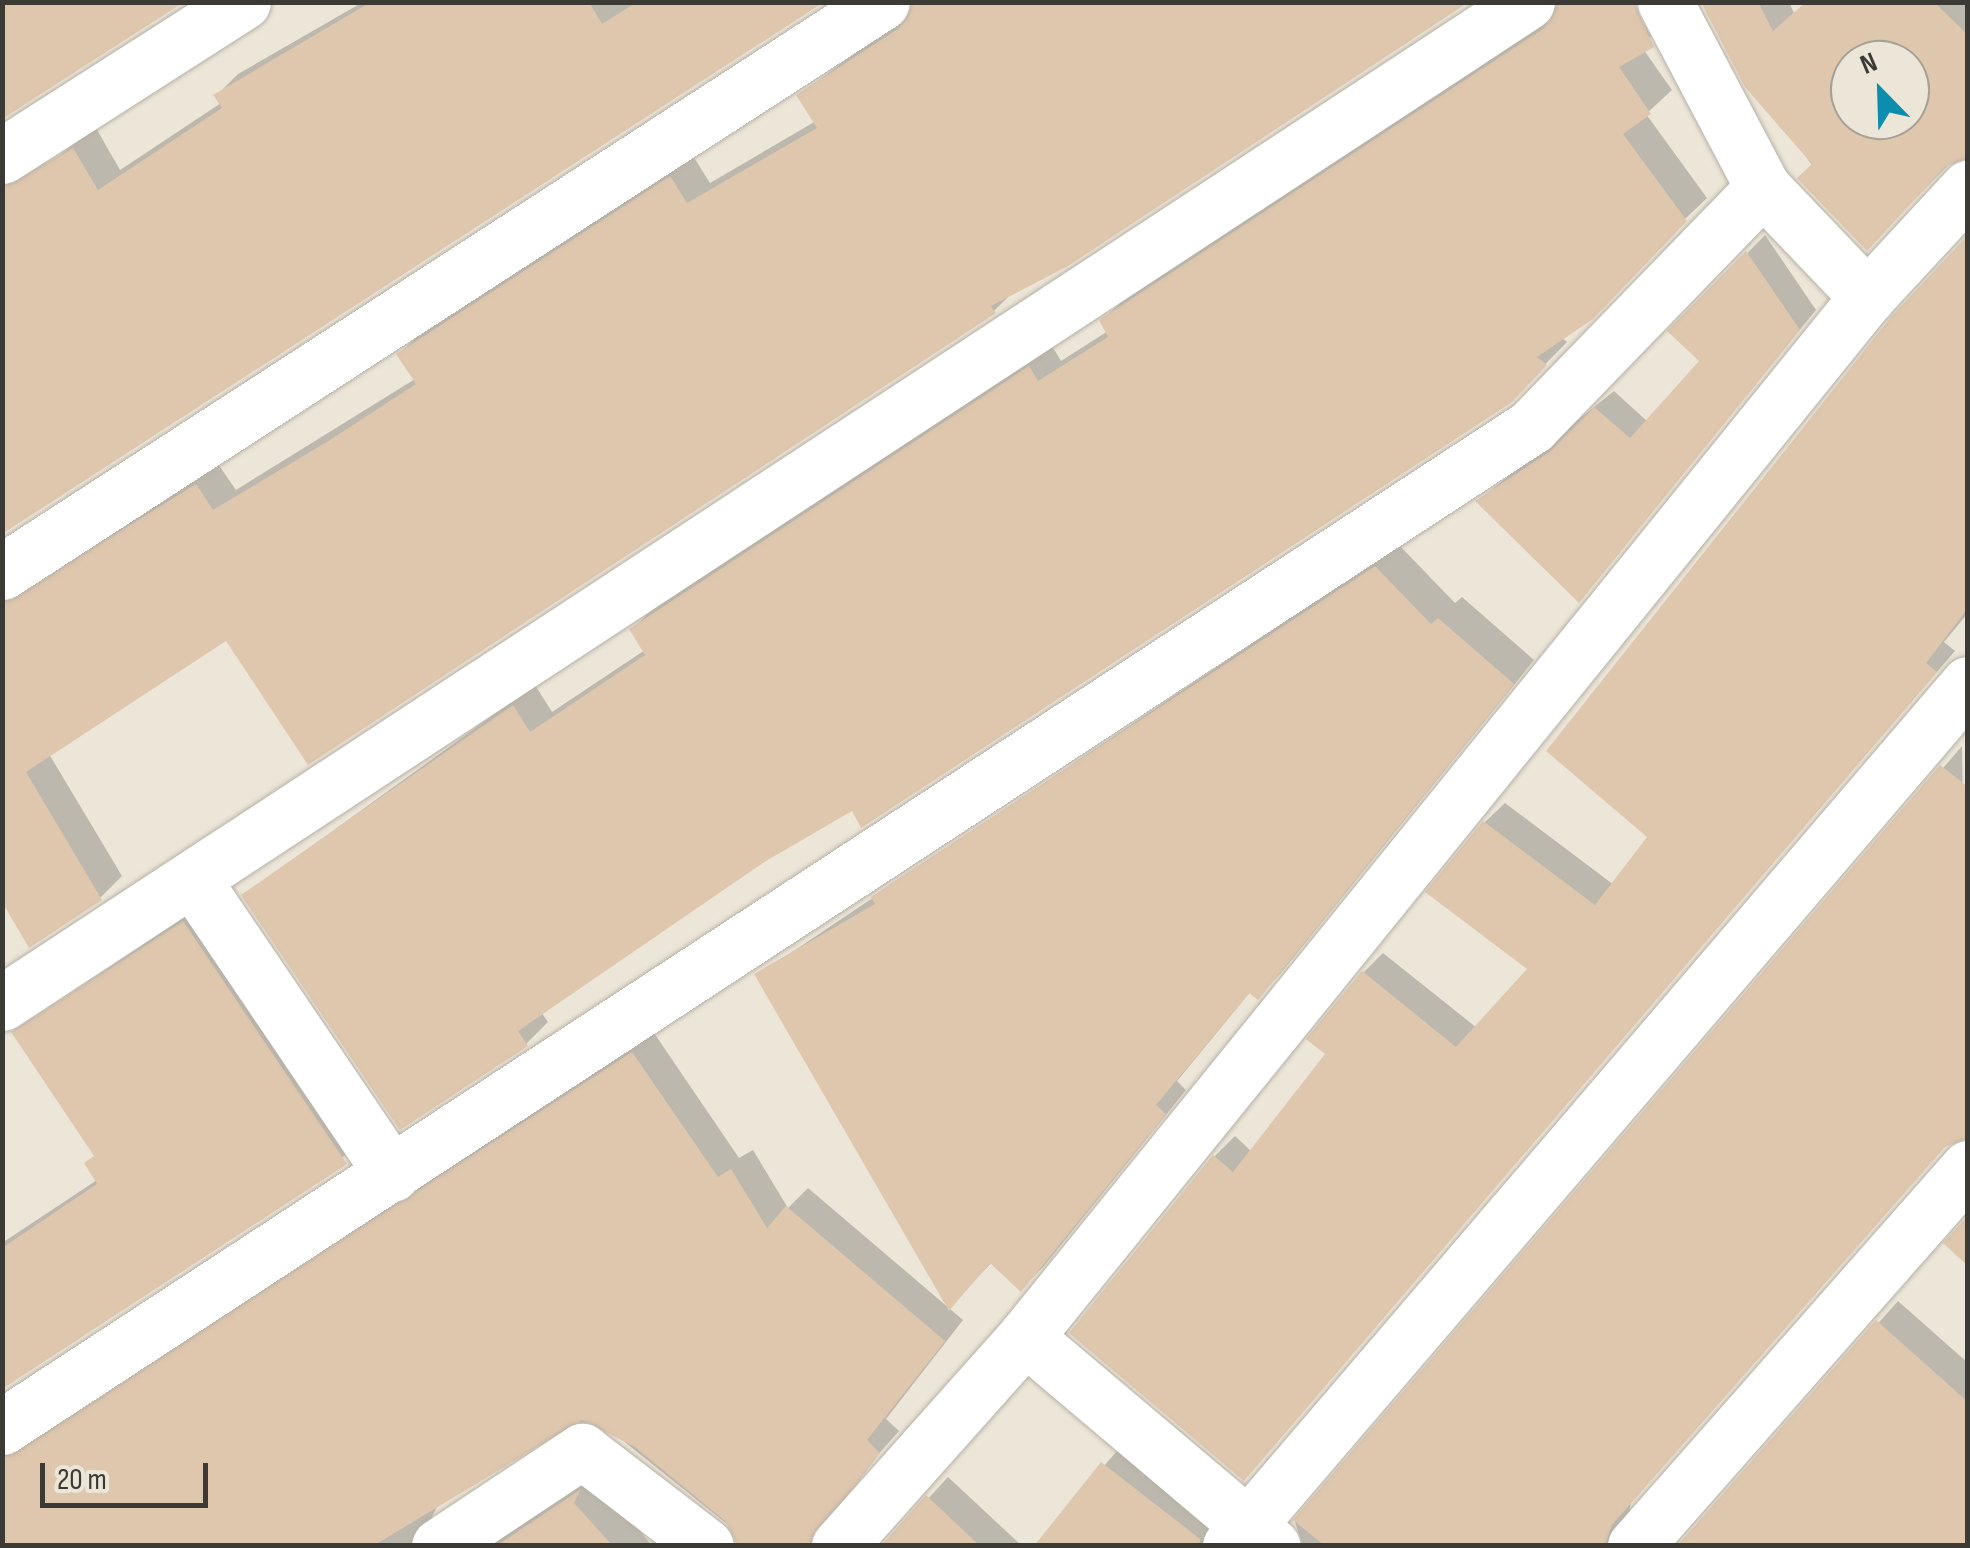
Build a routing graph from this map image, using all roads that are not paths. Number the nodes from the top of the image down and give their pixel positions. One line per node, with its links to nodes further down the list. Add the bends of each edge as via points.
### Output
1 (243, 2): 5 (street)
2 (882, 2): 9 (street)
3 (1527, 2): 11 (street)
4 (1665, 2): 6 (street)
5 (2, 156)
6 (1763, 188): 8 (street); 14 (street, via 1532,426)
7 (1968, 188): 8 (street)
8 (1866, 297): 15 (street)
9 (2, 572)
10 (1968, 684): 17 (street)
11 (193, 880): 12 (street); 14 (street)
12 (6, 992)
13 (1968, 1168): 21 (street)
14 (392, 1174): 16 (street)
15 (1025, 1337): 17 (street); 20 (street)
16 (2, 1427)
17 (1250, 1539)
18 (440, 1546): 19 (street, via 582,1451)
19 (706, 1546)
20 (839, 1546)
21 (1636, 1546)

